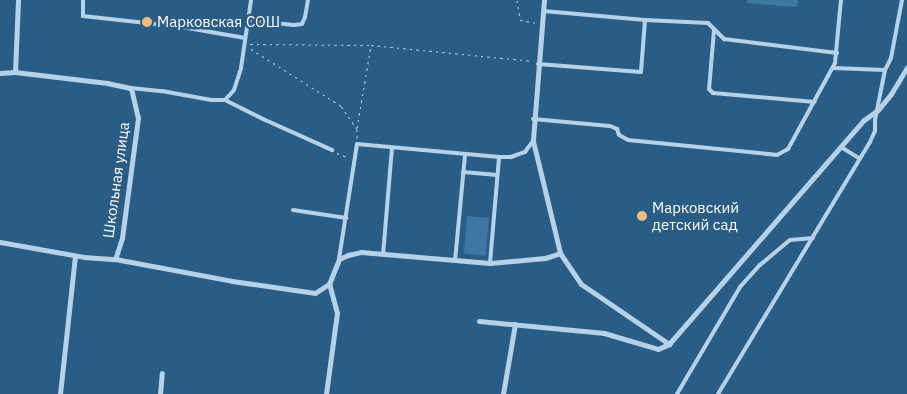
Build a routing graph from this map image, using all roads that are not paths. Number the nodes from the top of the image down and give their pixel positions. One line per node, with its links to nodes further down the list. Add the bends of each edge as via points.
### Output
1 (18, 0): 18 (street)
2 (83, 0): 12 (lane, via 83,16)
3 (251, 0): 9 (lane)
4 (308, 0): 9 (lane, via 302,24)
5 (544, 0): 8 (street)
6 (841, 0): 13 (lane)
7 (902, 0): 17 (lane)
8 (543, 11): 10 (lane); 14 (street)
9 (248, 20): 12 (lane)
10 (645, 20): 11 (lane, via 708,23); 14 (lane, via 641,72)
11 (714, 29): 13 (lane, via 724,39); 22 (lane, via 708,89 713,93)
12 (245, 38): 21 (lane, via 234,90)
13 (837, 53): 16 (lane)
14 (538, 63): 24 (street)
15 (907, 67): 23 (street)
16 (833, 68): 17 (lane); 22 (lane)
17 (886, 70): 23 (lane)
18 (15, 72): 19 (street); 20 (street, via 107,82)
19 (0, 73)
20 (132, 88): 21 (lane); 41 (street, Школьная улица, via 138,118 122,238)
21 (225, 100): 28 (lane)
22 (815, 102): 24 (lane, via 788,149 777,155 628,140 610,126)
23 (878, 110): 26 (street, via 864,120); 31 (lane, via 876,131)
24 (533, 119): 25 (street)
25 (533, 142): 30 (lane, via 525,152); 38 (street)
26 (841, 147): 31 (lane); 48 (street)
27 (392, 148): 29 (lane); 35 (lane, via 357,144); 40 (lane)
28 (332, 150)
29 (464, 155): 30 (lane); 32 (lane)
30 (499, 157): 33 (lane)
31 (860, 159): 36 (lane)
32 (463, 172): 33 (lane); 43 (lane)
33 (497, 175): 44 (lane)
34 (293, 210): 35 (lane)
35 (346, 218): 42 (lane)
36 (813, 238): 54 (lane, via 790,240 740,287); 55 (lane)
37 (0, 242): 39 (street)
38 (560, 253): 44 (street, via 545,258); 48 (street, via 580,284)
39 (75, 256): 41 (street); 50 (street)
40 (383, 256): 42 (street, via 361,252); 43 (street)
41 (115, 259): 45 (street, via 308,293 316,293)
42 (339, 259): 45 (street)
43 (455, 261): 44 (street)
44 (490, 263)
45 (328, 284): 52 (street, via 337,313)
46 (479, 321): 47 (street)
47 (515, 324): 48 (street, via 604,333 658,349); 53 (street)
48 (669, 344)
49 (162, 373): 51 (street)
50 (60, 394)
51 (160, 394)
52 (326, 394)
53 (503, 394)
54 (678, 394)
55 (718, 394)

